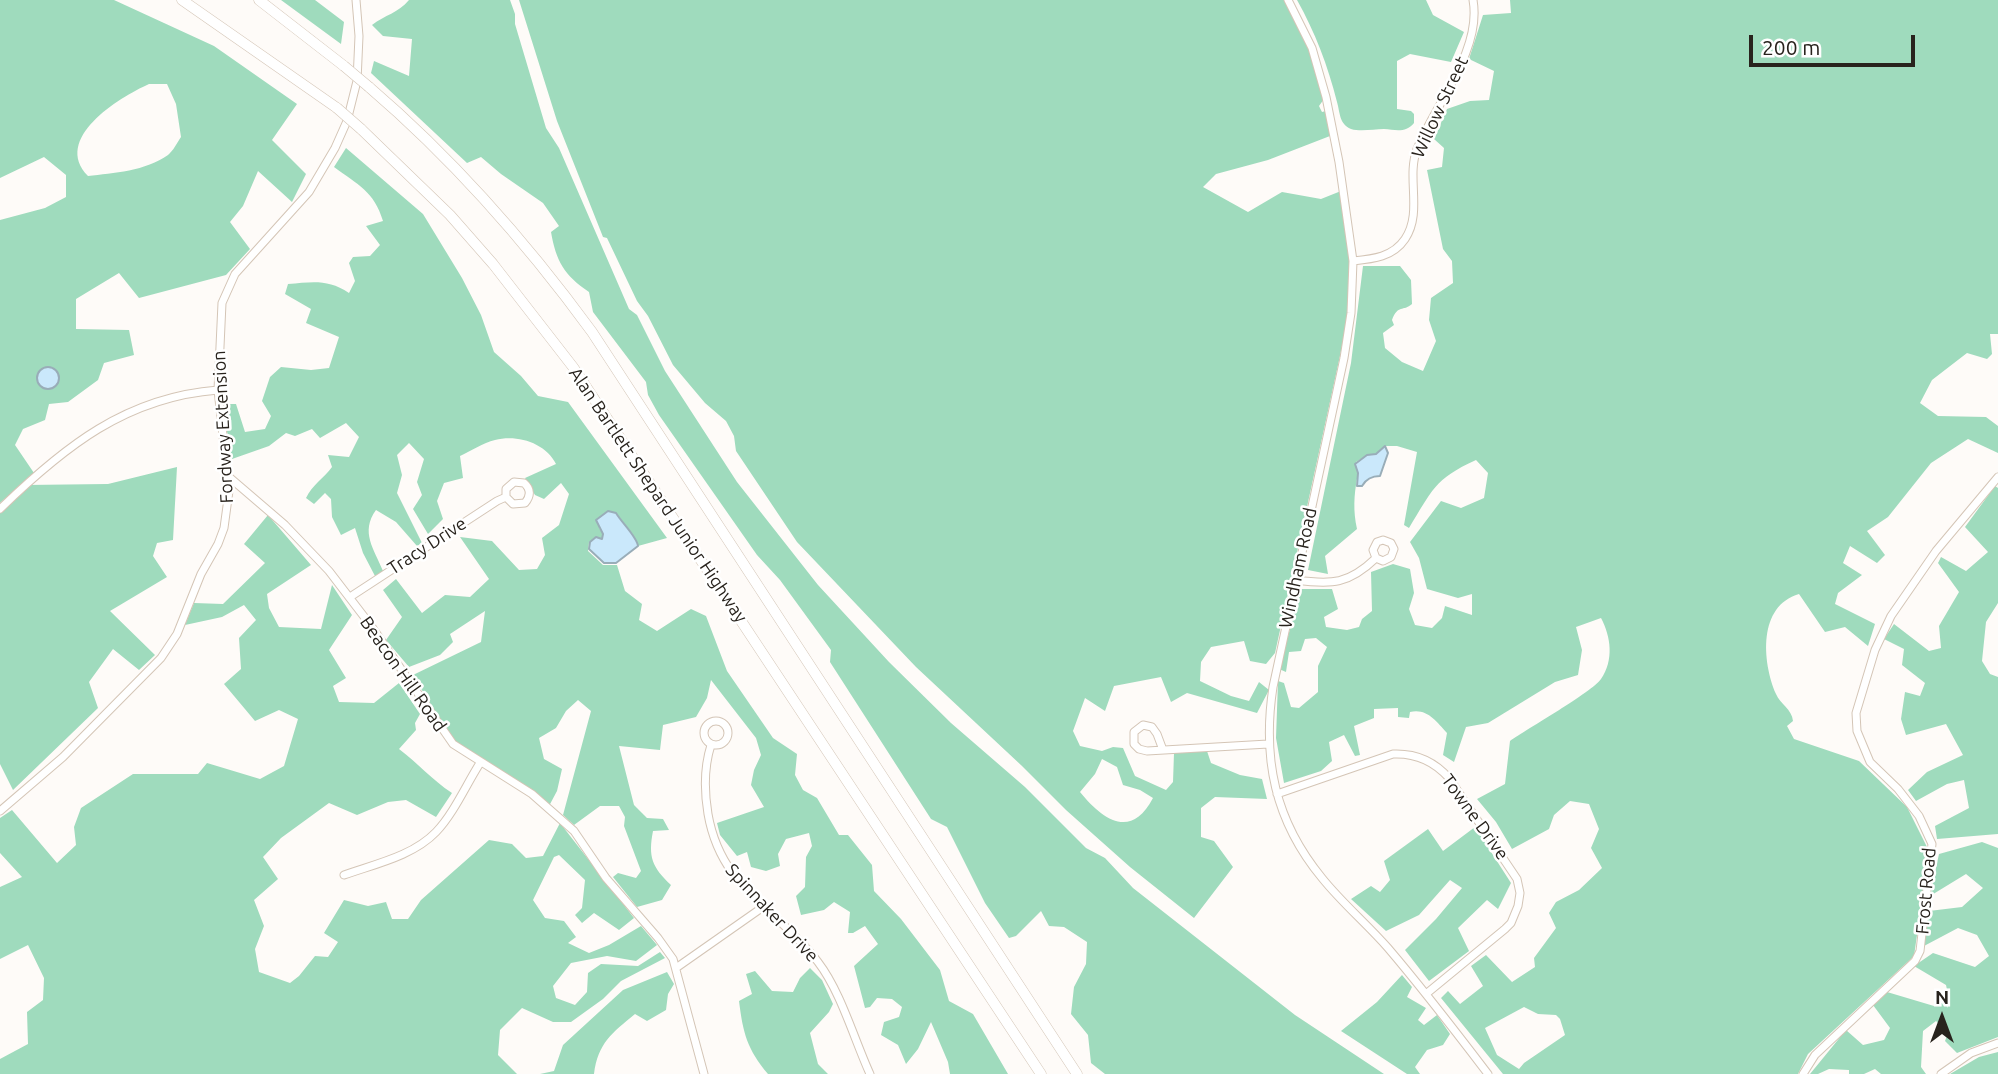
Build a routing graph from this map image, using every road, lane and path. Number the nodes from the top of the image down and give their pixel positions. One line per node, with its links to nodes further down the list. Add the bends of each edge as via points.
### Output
1 (182, 0): 28 (highway, Alan Bartlett Shepard Junior Highway, bridge, via 337,108 450,215 493,264 573,367)
2 (259, 0): 29 (highway, Alan Bartlett Shepard Junior Highway, bridge, via 369,87 437,150 556,284 598,341)
3 (356, 0): 7 (street, Fordway Extension, via 358,69 346,121 316,182 229,285 220,316)
4 (1288, 0): 6 (street, Windham Road, via 1312,48 1326,97)
5 (1474, 0): 6 (street, Willow Street, via 1469,45 1415,155 1414,213 1408,234 1385,256)
6 (1353, 261): 13 (street, Windham Road, via 1348,335)
7 (218, 390): 8 (street, Fordway Extension); 11 (street, via 149,404 102,425 40,471)
8 (229, 477): 14 (street, Beacon Hill Road, via 306,546); 20 (street, Fordway Extension, via 224,528 170,645 133,689)
9 (1998, 477): 31 (street, Frost Road, via 1936,551 1891,616 1875,650 1856,713 1857,731 1870,762 1919,816 1932,844 1920,951 1815,1055)
10 (506, 497): 14 (street, Tracy Drive)
11 (0, 509)
12 (1376, 558): 13 (street, via 1340,582)
13 (1296, 580): 15 (street, Windham Road, via 1273,687)
14 (350, 597): 18 (street, Beacon Hill Road, via 446,736)
15 (1268, 744): 17 (street); 19 (street, Windham Road)
16 (711, 745): 22 (street, Spinnaker Drive, via 705,788 715,842 732,874)
17 (1163, 750): 17 (street, via 1152,727 1140,726 1134,732 1133,744 1139,749)
18 (480, 763): 21 (street, via 442,825 428,839); 23 (street, Beacon Hill Road, via 532,794 574,831 606,878 664,945)
19 (1277, 794): 24 (street, Windham Road, via 1290,827 1322,879); 24 (street, Towne Drive, via 1393,754 1424,759 1449,778 1513,870 1519,897 1515,915 1505,929)
20 (0, 811)
21 (344, 875)
22 (764, 907): 23 (street); 27 (street, Spinnaker Drive, via 823,970)
23 (676, 968): 26 (street, Beacon Hill Road)
24 (1426, 994): 30 (street, Windham Road)
25 (1998, 1043): 32 (street)
26 (704, 1074)
27 (870, 1074)
28 (1041, 1074)
29 (1077, 1074)
30 (1488, 1074)
31 (1803, 1074)
32 (1941, 1074)

